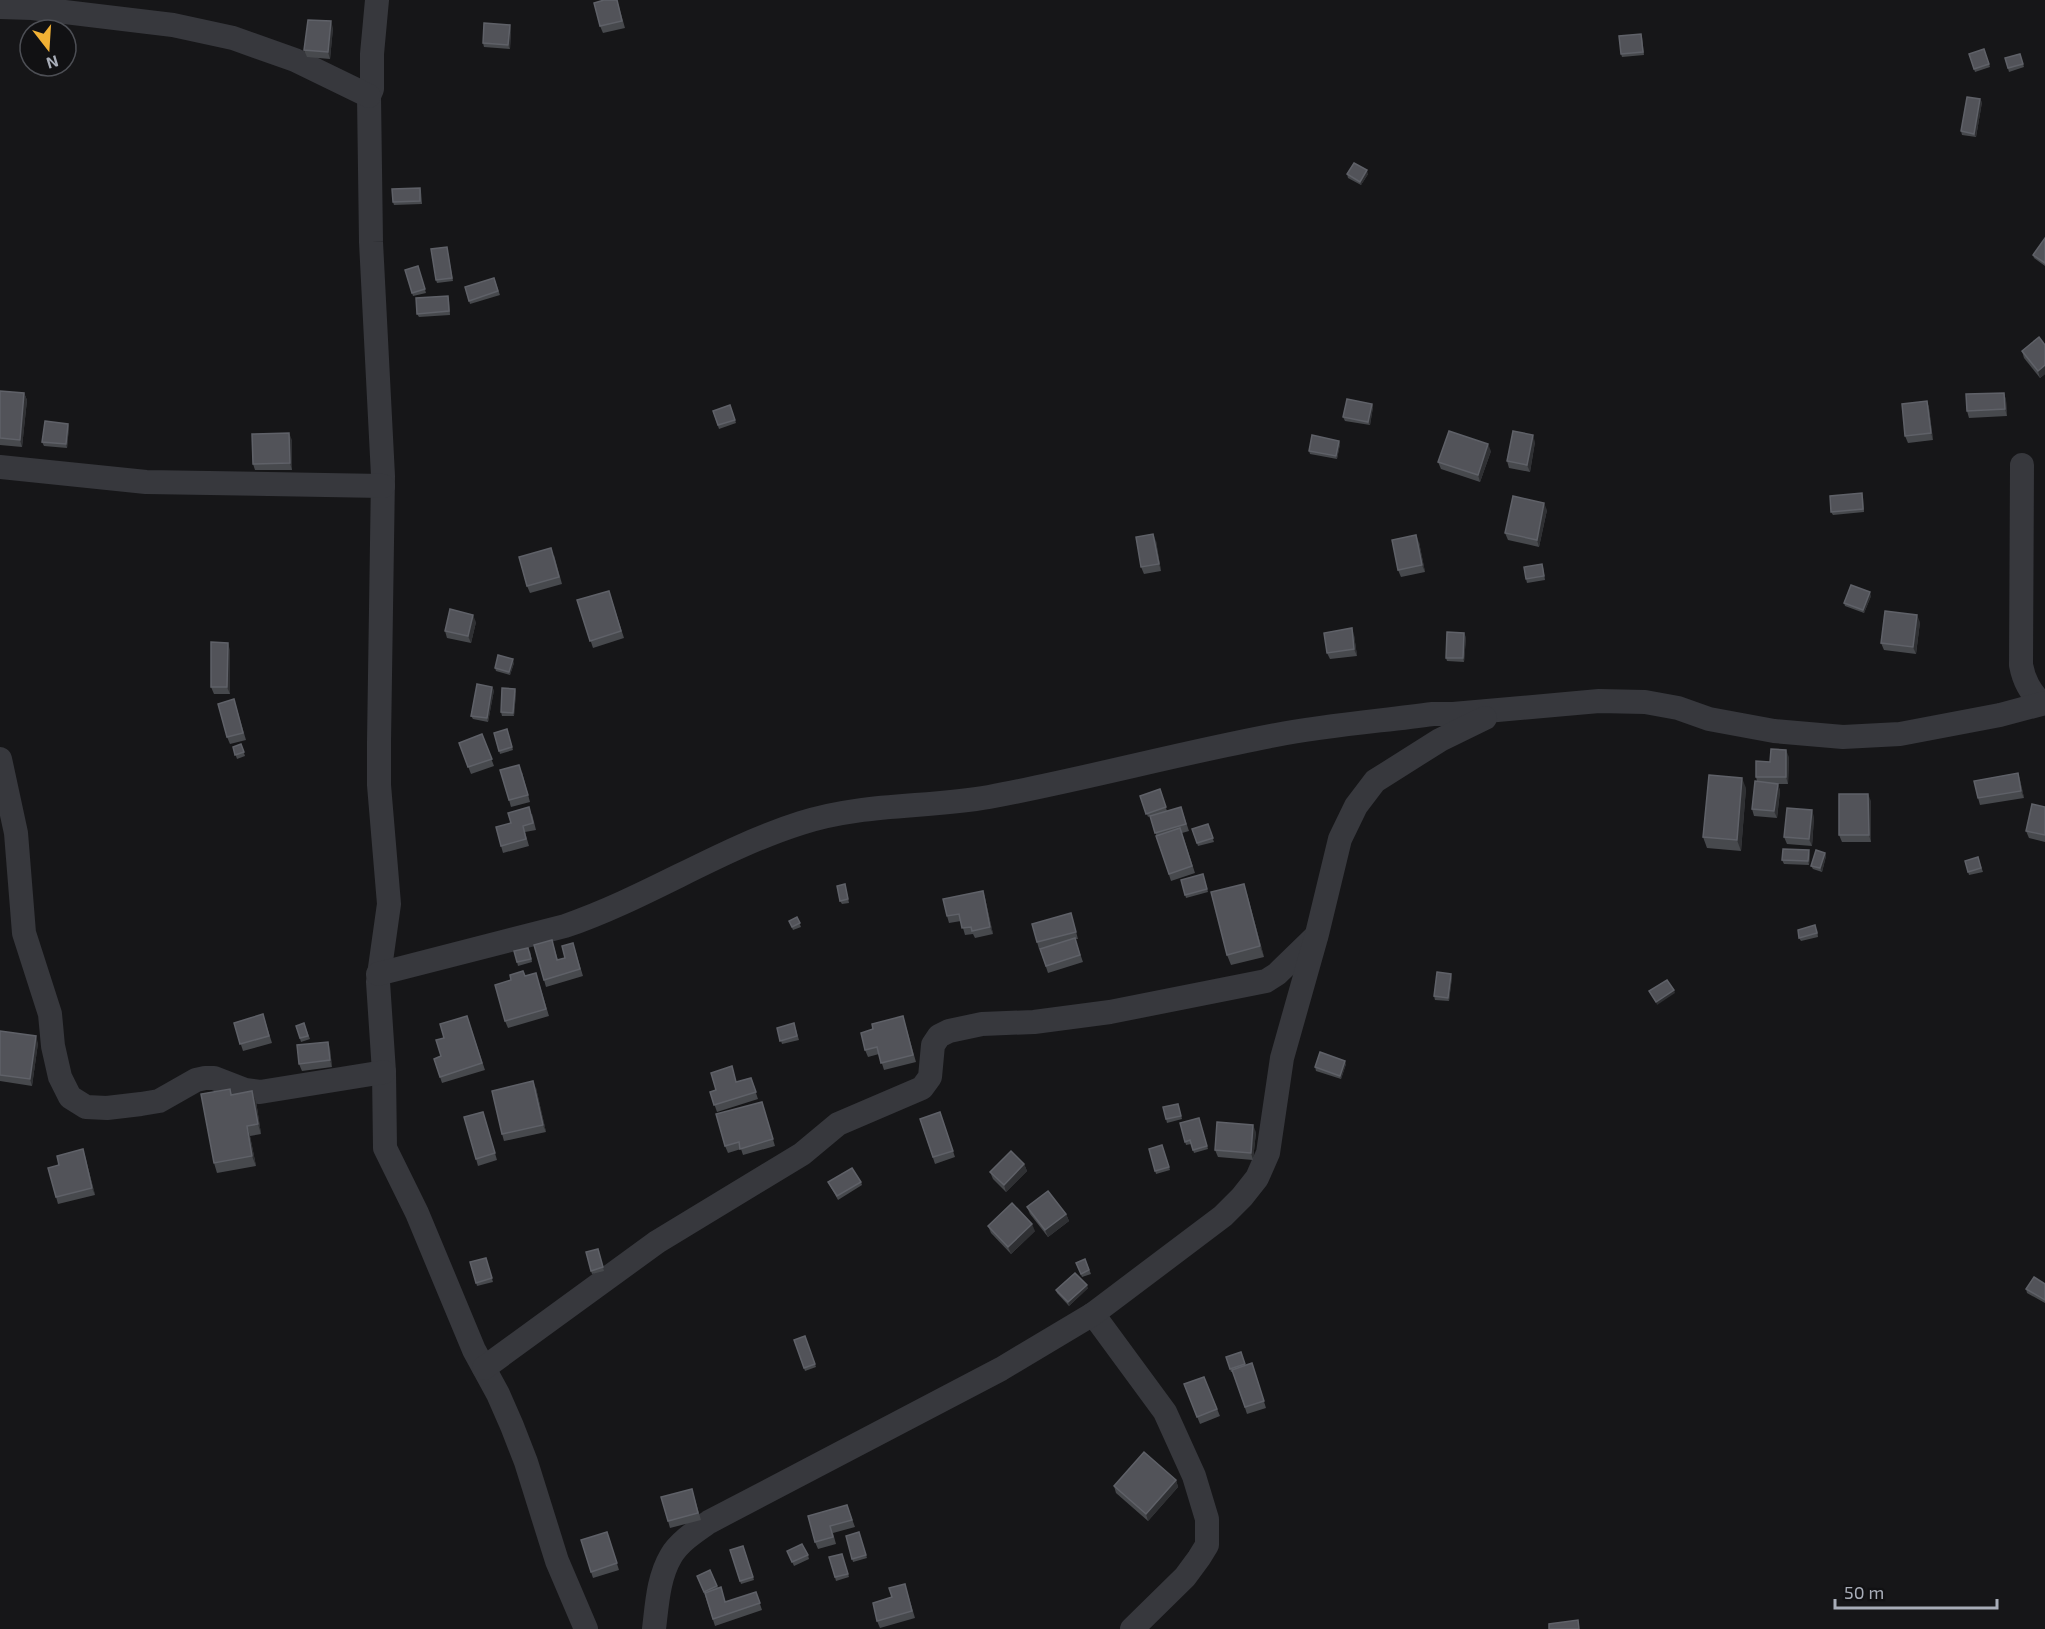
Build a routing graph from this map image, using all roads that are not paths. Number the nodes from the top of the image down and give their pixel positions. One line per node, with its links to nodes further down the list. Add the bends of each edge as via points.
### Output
1 (377, 0): 3 (street)
2 (0, 7): 3 (street, via 173,25 233,38 296,60)
3 (369, 96): 6 (street, via 371,242)
4 (2022, 465): 7 (street, via 2021,665 2031,693)
5 (0, 466): 6 (street, via 146,482)
6 (383, 486): 11 (street, via 378,742 389,904)
7 (2043, 703): 8 (street, via 1900,734 1843,737 1774,731 1645,702 1599,701)
8 (1504, 710): 10 (street, via 1456,731 1375,780 1356,806 1340,839); 11 (street, via 1433,714 1278,735 987,797 888,806 802,822 718,855 588,918)
9 (0, 759): 12 (street, via 16,833 24,933 50,1014 60,1077 70,1097 86,1107 107,1108 159,1101 205,1078 260,1092)
10 (1317, 934): 13 (street, via 1282,1058 1268,1153 1257,1178 1223,1216); 14 (street, via 1266,981 1110,1012 982,1024 939,1036 933,1045 930,1077 922,1088 838,1124 776,1171 657,1242)
11 (378, 974): 12 (street)
12 (384, 1072): 14 (street, via 384,1140 388,1156)
13 (1093, 1314): 16 (street, via 1001,1369 689,1536 671,1555 659,1592); 17 (street, via 1165,1412 1194,1476 1207,1519 1207,1545 1199,1558)
14 (484, 1368): 15 (street, via 516,1436 557,1561)
15 (586, 1629)
16 (654, 1629)
17 (1132, 1629)

